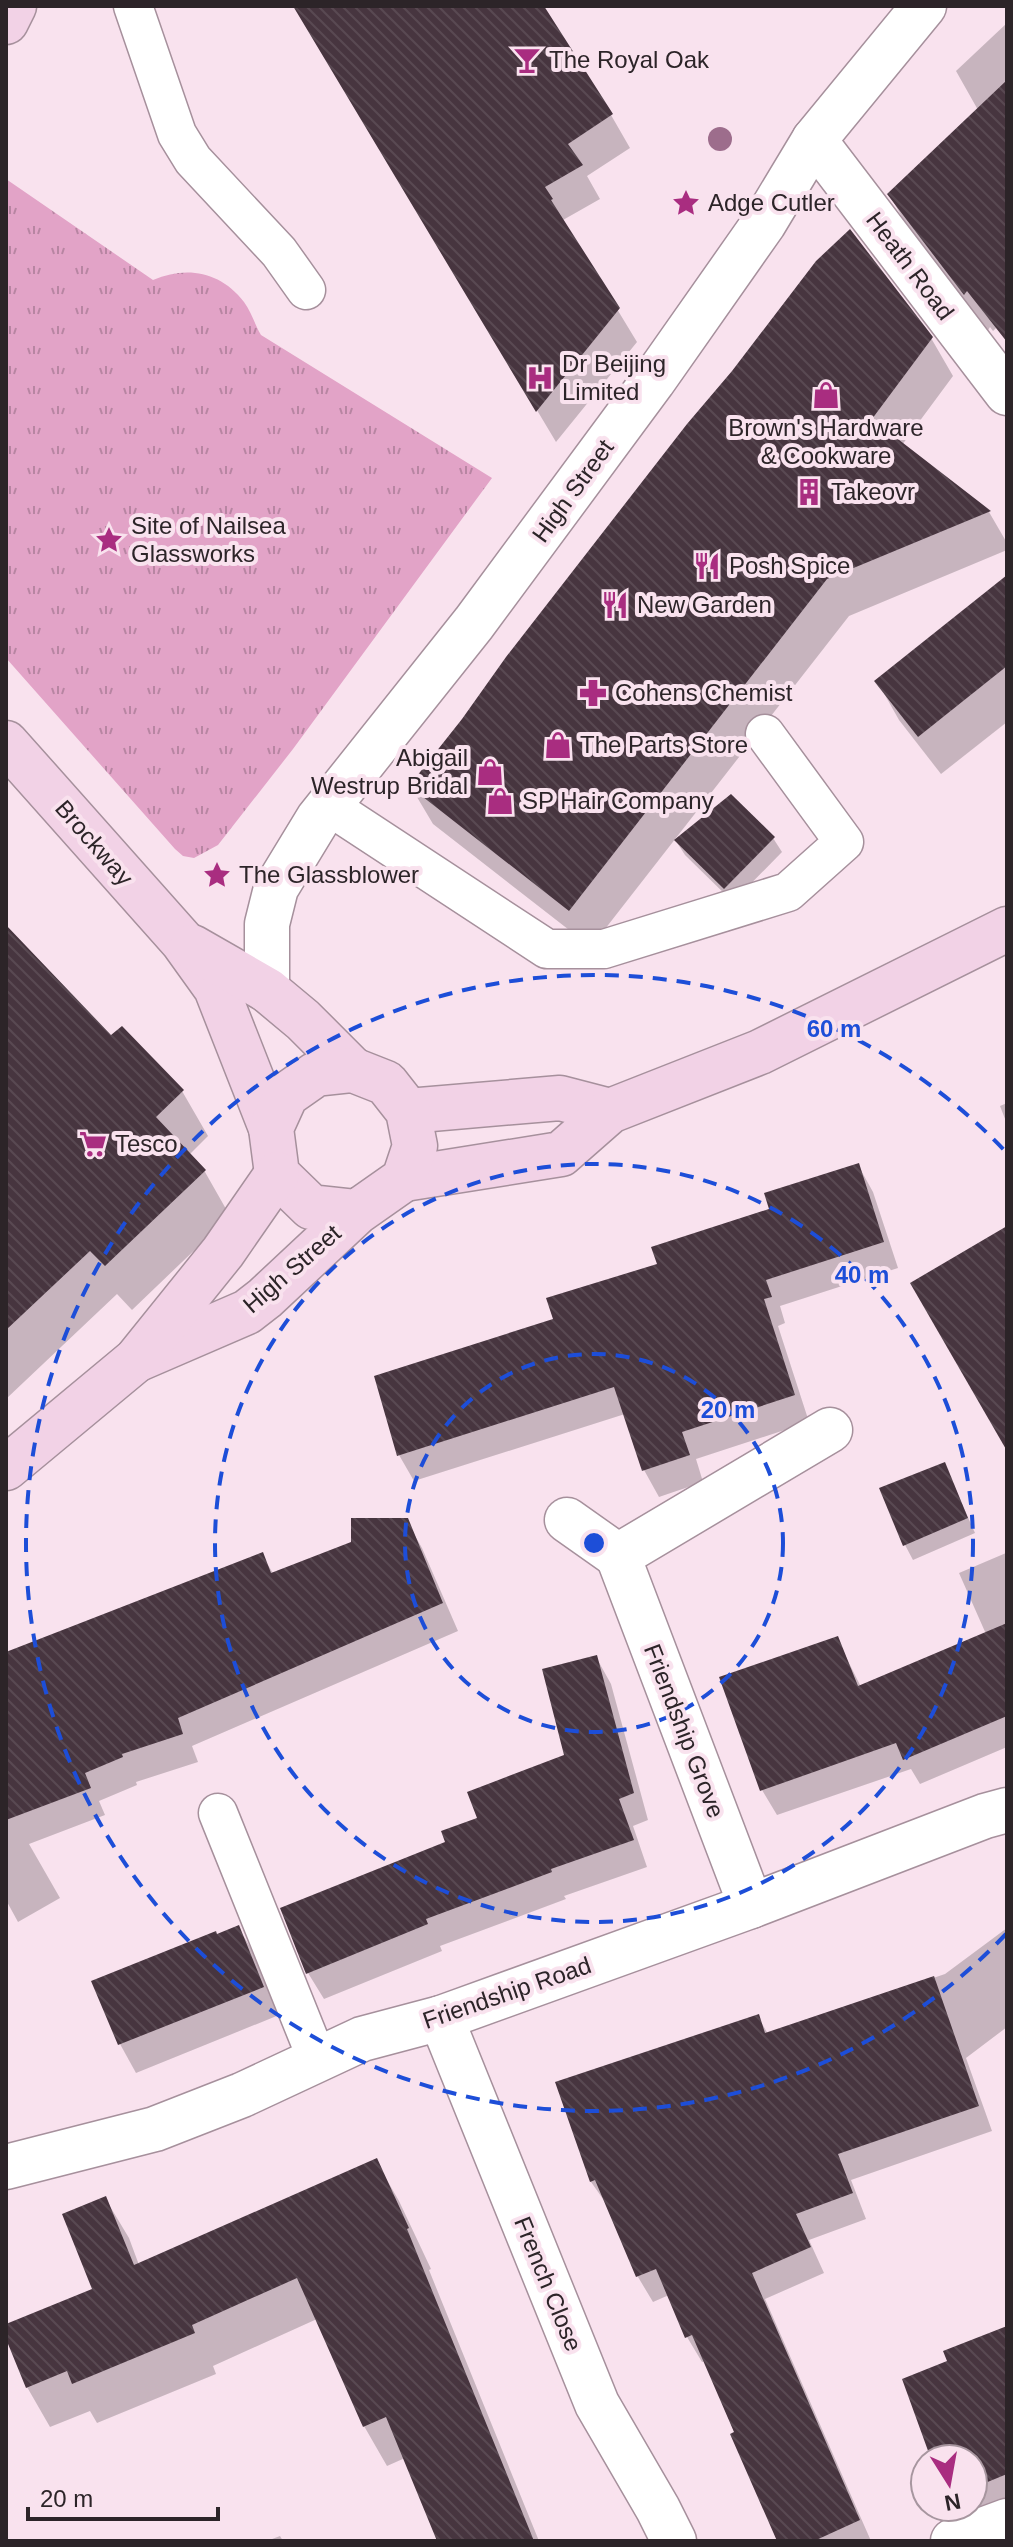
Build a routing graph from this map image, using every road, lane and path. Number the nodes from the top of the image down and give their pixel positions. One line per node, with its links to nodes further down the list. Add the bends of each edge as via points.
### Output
1 (14, 6): 4 (main road)
2 (133, 6): 6 (lane, via 177,134 193,160 279,252)
3 (924, 6): 5 (street, High Street)
4 (6, 22)
5 (814, 140): 7 (street, Heath Road); 10 (street, High Street, via 764,223 653,381 474,623)
6 (306, 290)
7 (1007, 393)
8 (765, 734): 10 (lane, via 844,842 788,892 604,949 547,949)
9 (6, 743): 12 (main road, Brockway)
10 (329, 806): 13 (street, High Street, via 276,888 267,924)
11 (1007, 929): 16 (main road, via 760,1052)
12 (183, 942): 13 (main road, Brockway); 17 (main road, Brockway, via 216,988)
13 (267, 990): 14 (main road, Brockway)
14 (353, 1070): 15 (main road, via 386,1083); 17 (main road, via 316,1074 286,1095)
15 (408, 1111): 16 (main road, via 560,1098); 19 (main road, via 415,1146)
16 (610, 1111): 19 (main road, via 561,1154)
17 (271, 1128): 18 (main road)
18 (277, 1174): 20 (main road, via 311,1207); 21 (main road, High Street, via 223,1252)
19 (404, 1179): 20 (main road)
20 (357, 1212): 21 (main road, High Street, via 247,1312)
21 (136, 1360): 23 (main road, High Street)
22 (830, 1430): 25 (street)
23 (6, 1468)
24 (567, 1520): 25 (street)
25 (618, 1556): 28 (street, Friendship Grove)
26 (1007, 1810): 28 (street, Friendship Road)
27 (218, 1813): 30 (lane)
28 (751, 1906): 29 (street, Friendship Road)
29 (441, 2018): 30 (street, Friendship Road, via 362,2039); 33 (street, French Close, via 597,2404)
30 (317, 2059): 31 (street, Friendship Road, via 155,2129)
31 (6, 2167)
32 (1007, 2521): 34 (street)
33 (674, 2541)
34 (953, 2541)

